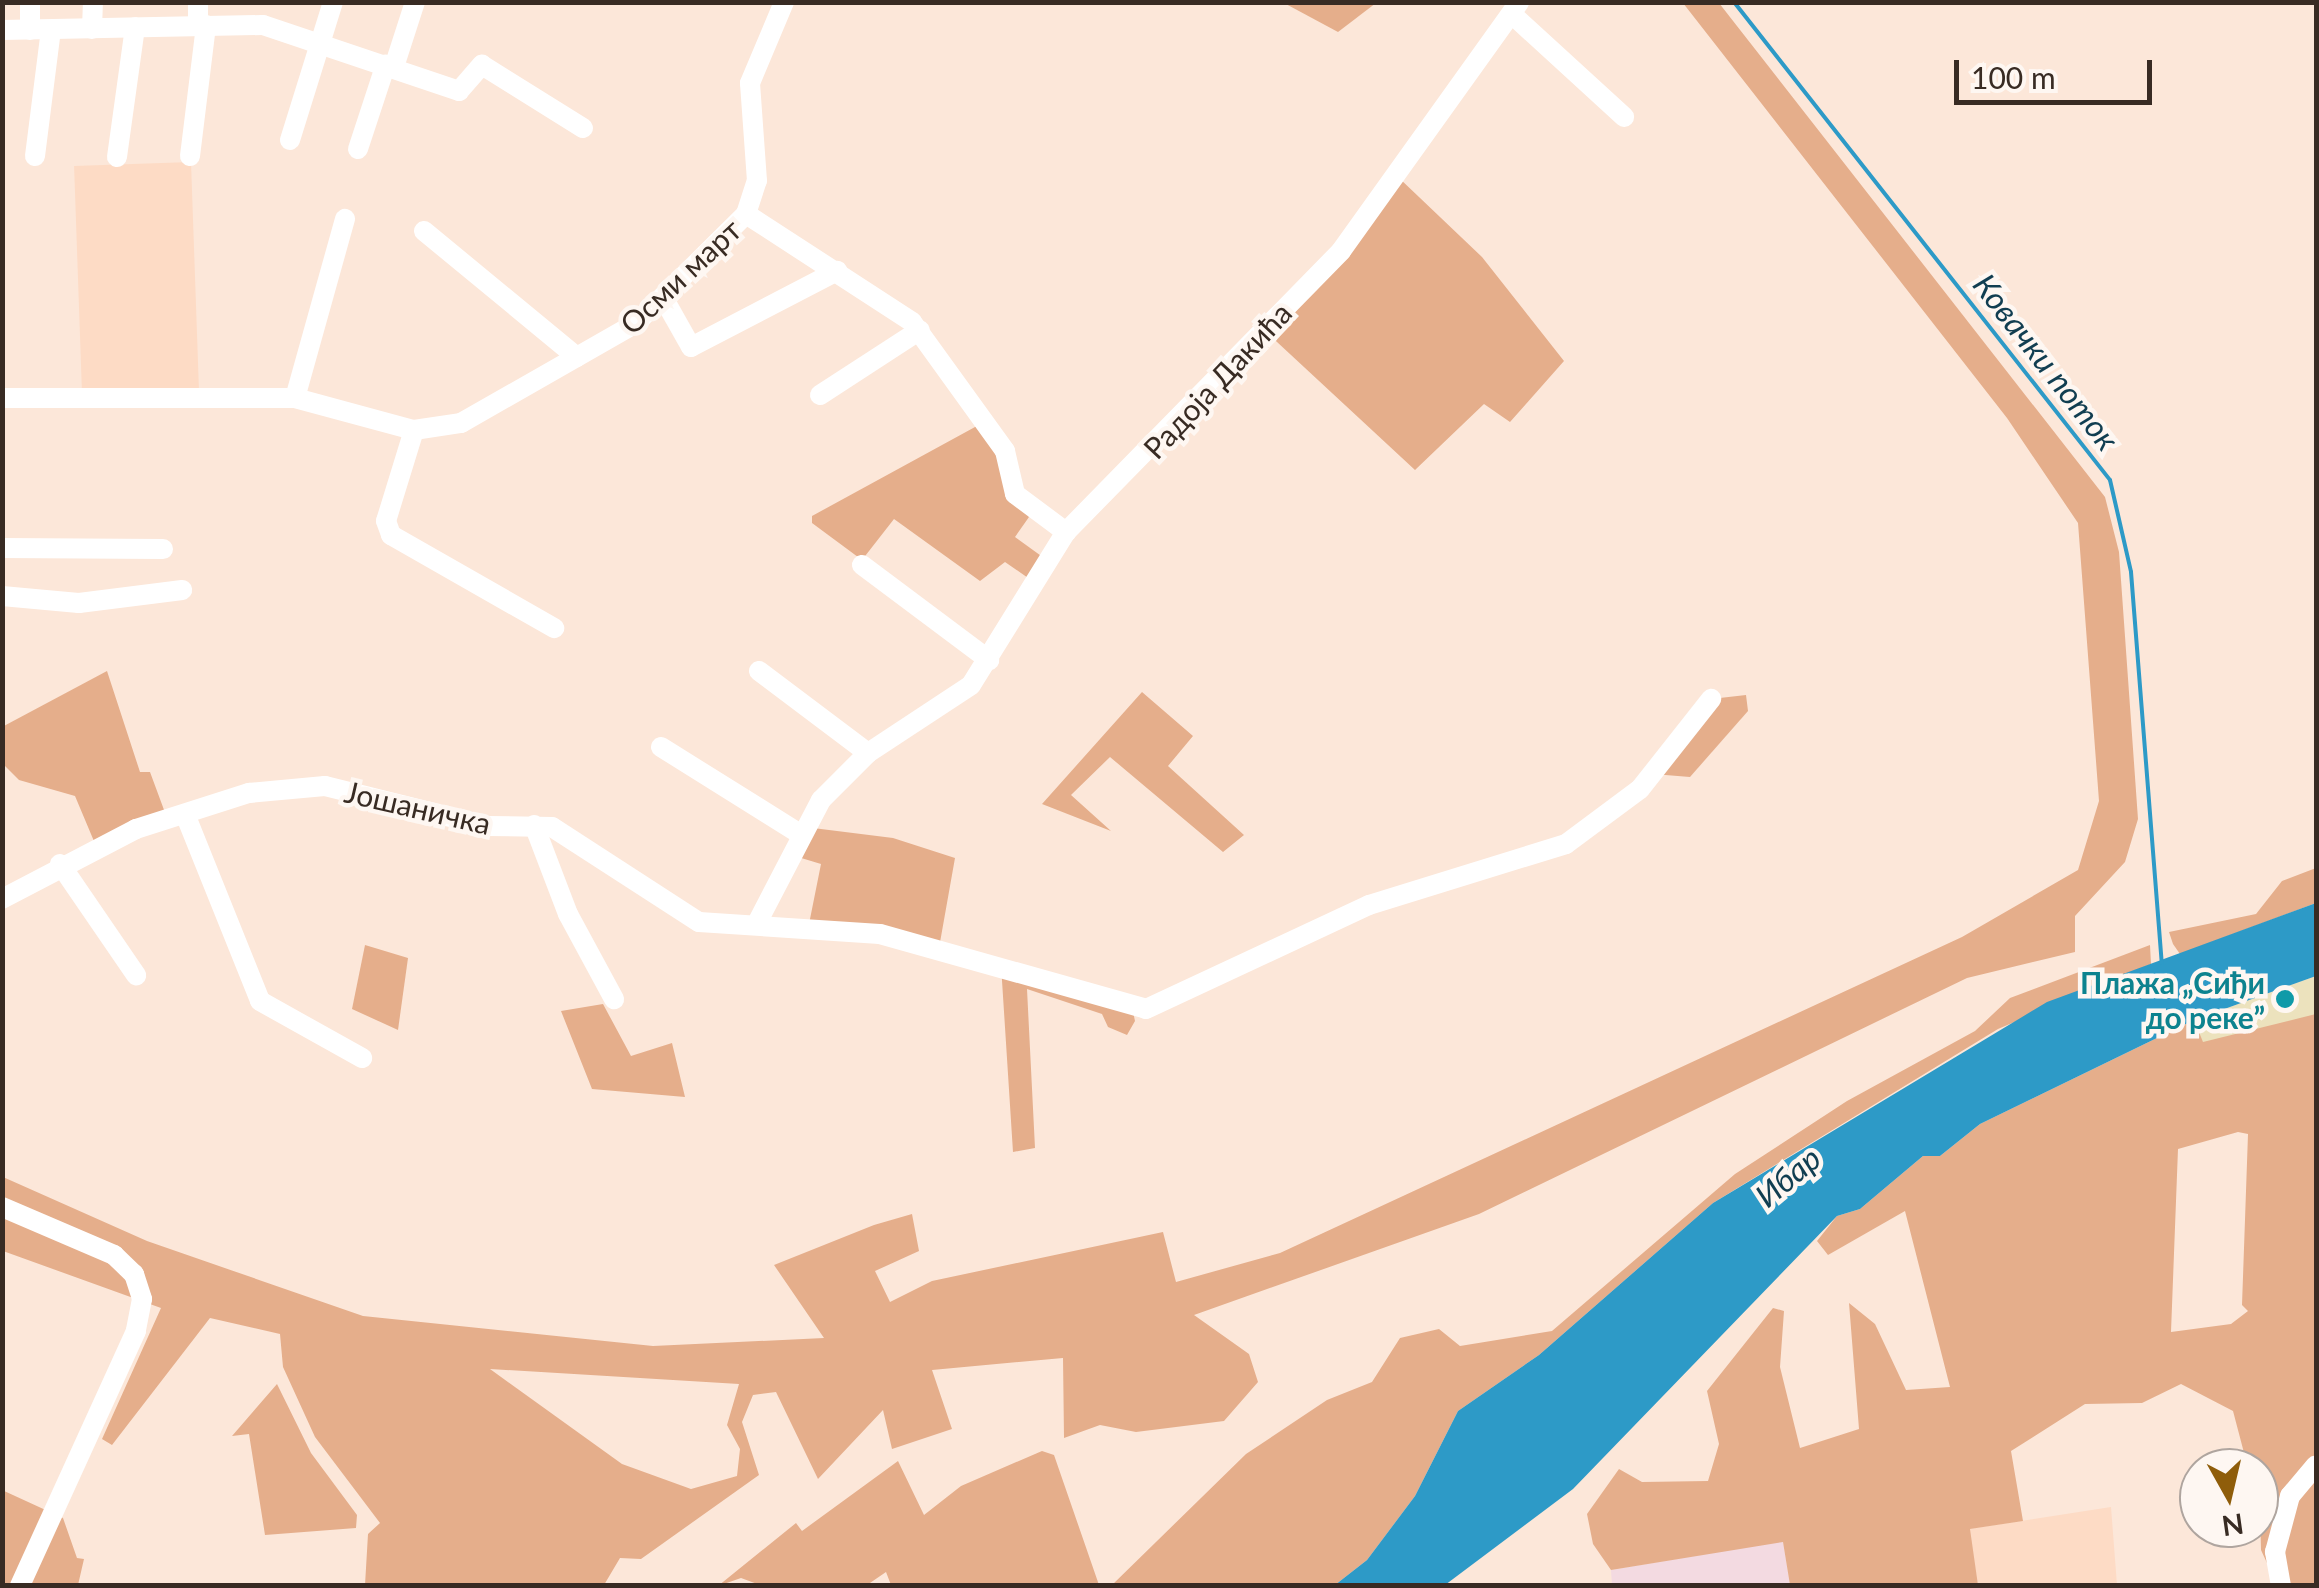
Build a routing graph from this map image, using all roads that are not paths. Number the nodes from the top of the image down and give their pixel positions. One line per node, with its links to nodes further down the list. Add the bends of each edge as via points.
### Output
1 (30, 2): 12 (street)
2 (92, 2): 10 (street)
3 (198, 2): 8 (street)
4 (334, 2): 13 (street)
5 (416, 2): 14 (street)
6 (784, 2): 22 (street, Осми март, via 750,83 758,181)
7 (1514, 8): 15 (street, Радоја Дакића); 33 (street, Радоја Дакића, via 1341,251)
8 (202, 25): 9 (street); 13 (street, via 263,24); 20 (street)
9 (135, 27): 10 (street); 21 (street)
10 (92, 28): 12 (street)
11 (2, 30): 12 (street)
12 (40, 30): 19 (street)
13 (321, 42): 14 (street); 17 (street)
14 (390, 66): 16 (street, via 458,91 482,65); 18 (street)
15 (1624, 117)
16 (583, 128)
17 (290, 140)
18 (358, 148)
19 (34, 156)
20 (190, 156)
21 (117, 157)
22 (746, 214): 25 (street); 26 (street, Осми март)
23 (345, 219): 31 (street)
24 (424, 230): 28 (street)
25 (838, 272): 26 (street, via 691,347); 27 (street)
26 (664, 299): 28 (street, Осми март)
27 (920, 330): 29 (street); 33 (street, via 1005,450 1014,494)
28 (577, 357): 32 (street, Осми март, via 461,423)
29 (820, 394)
30 (2, 398): 31 (street, Осми март)
31 (294, 398): 32 (street, Осми март)
32 (414, 430): 39 (street, via 386,520 391,535)
33 (1066, 532): 40 (street)
34 (2, 548): 35 (street)
35 (162, 550)
36 (862, 564): 40 (street)
37 (182, 590): 38 (street, via 80,603)
38 (2, 596)
39 (554, 628)
40 (988, 660): 44 (street, via 956,697)
41 (759, 670): 44 (street)
42 (1711, 699): 50 (street, Јошаничка, via 1640,789 1566,844 1369,904 1146,1009 880,934)
43 (661, 747): 47 (street)
44 (868, 753): 47 (street)
45 (185, 814): 46 (street, Јошаничка, via 308,785 487,826); 48 (street, Јошаничка); 53 (street, via 260,1001)
46 (534, 825): 50 (street, Јошаничка, via 589,845 700,922); 52 (street, Јошаничка, via 568,914)
47 (800, 834): 50 (street)
48 (60, 864): 49 (street, Јошаничка); 51 (street)
49 (2, 899)
50 (756, 925)
51 (136, 974)
52 (614, 999)
53 (362, 1058)
54 (2, 1207): 56 (street, via 121,1260 141,1293 136,1331)
55 (2316, 1465): 57 (street, via 2290,1496 2275,1552)
56 (20, 1586)
57 (2281, 1586)

